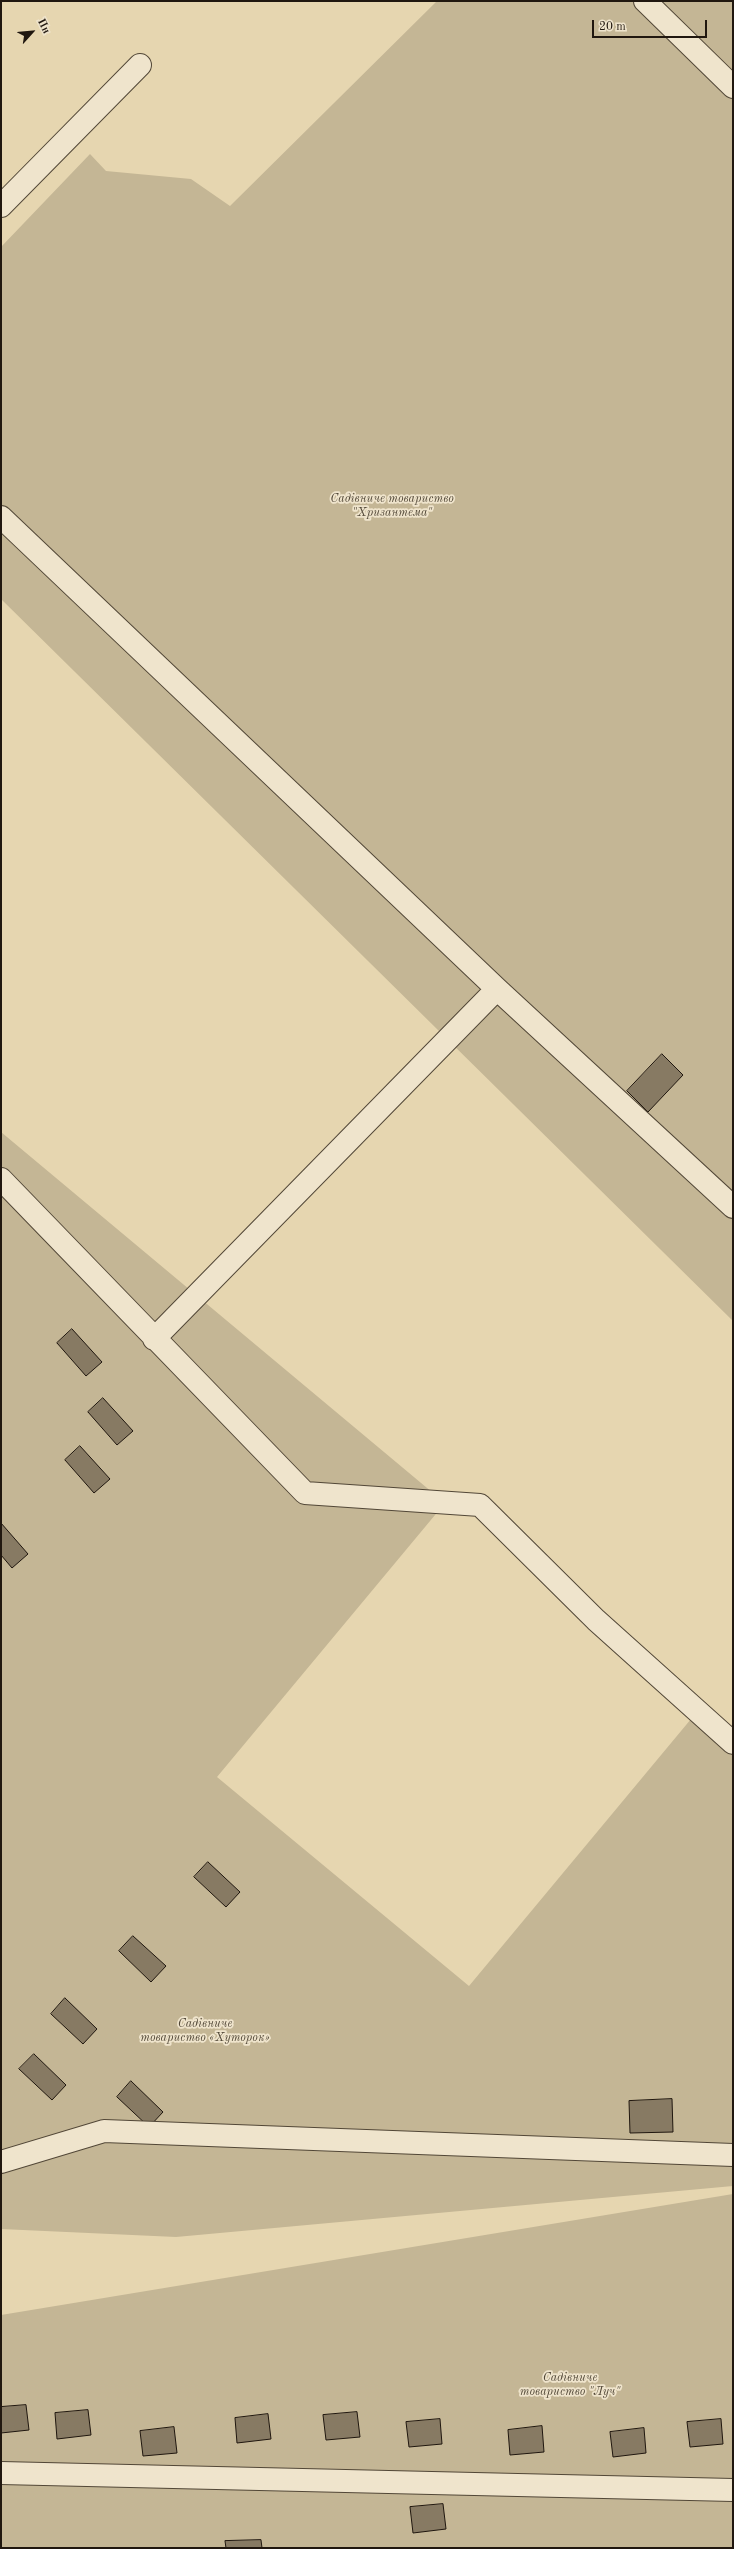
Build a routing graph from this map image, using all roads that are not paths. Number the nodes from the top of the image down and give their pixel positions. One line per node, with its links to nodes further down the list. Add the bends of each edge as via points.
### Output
1 (646, 1): 3 (street)
2 (140, 65): 4 (street)
3 (733, 87)
4 (1, 206)
5 (1, 517): 6 (street)
6 (497, 990): 8 (street); 9 (street)
7 (1, 1179): 9 (street)
8 (733, 1207)
9 (154, 1339): 10 (street, via 305,1493 480,1505 596,1620)
10 (733, 1743)
11 (733, 2155): 12 (street, via 104,2131)
12 (1, 2162)
13 (1, 2473): 14 (street)
14 (733, 2490)

